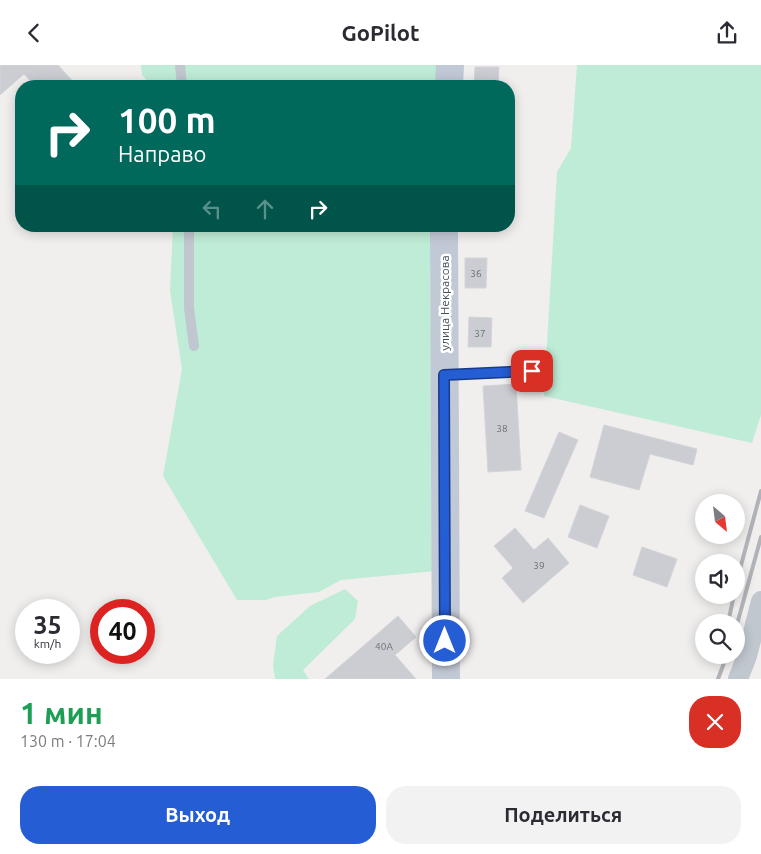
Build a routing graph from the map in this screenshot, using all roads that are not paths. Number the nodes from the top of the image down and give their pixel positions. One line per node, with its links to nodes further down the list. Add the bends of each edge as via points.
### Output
1 (180, 65): 3 (lane)
2 (450, 65): 4 (street)
3 (181, 80)
4 (449, 80)
5 (189, 232): 7 (lane, via 189,308)
6 (444, 232): 9 (street, улица Некрасова)
7 (194, 347)
8 (532, 371): 9 (lane)
9 (444, 375): 11 (street, улица Некрасова)
10 (761, 601): 12 (street)
11 (446, 679)
12 (738, 679)

